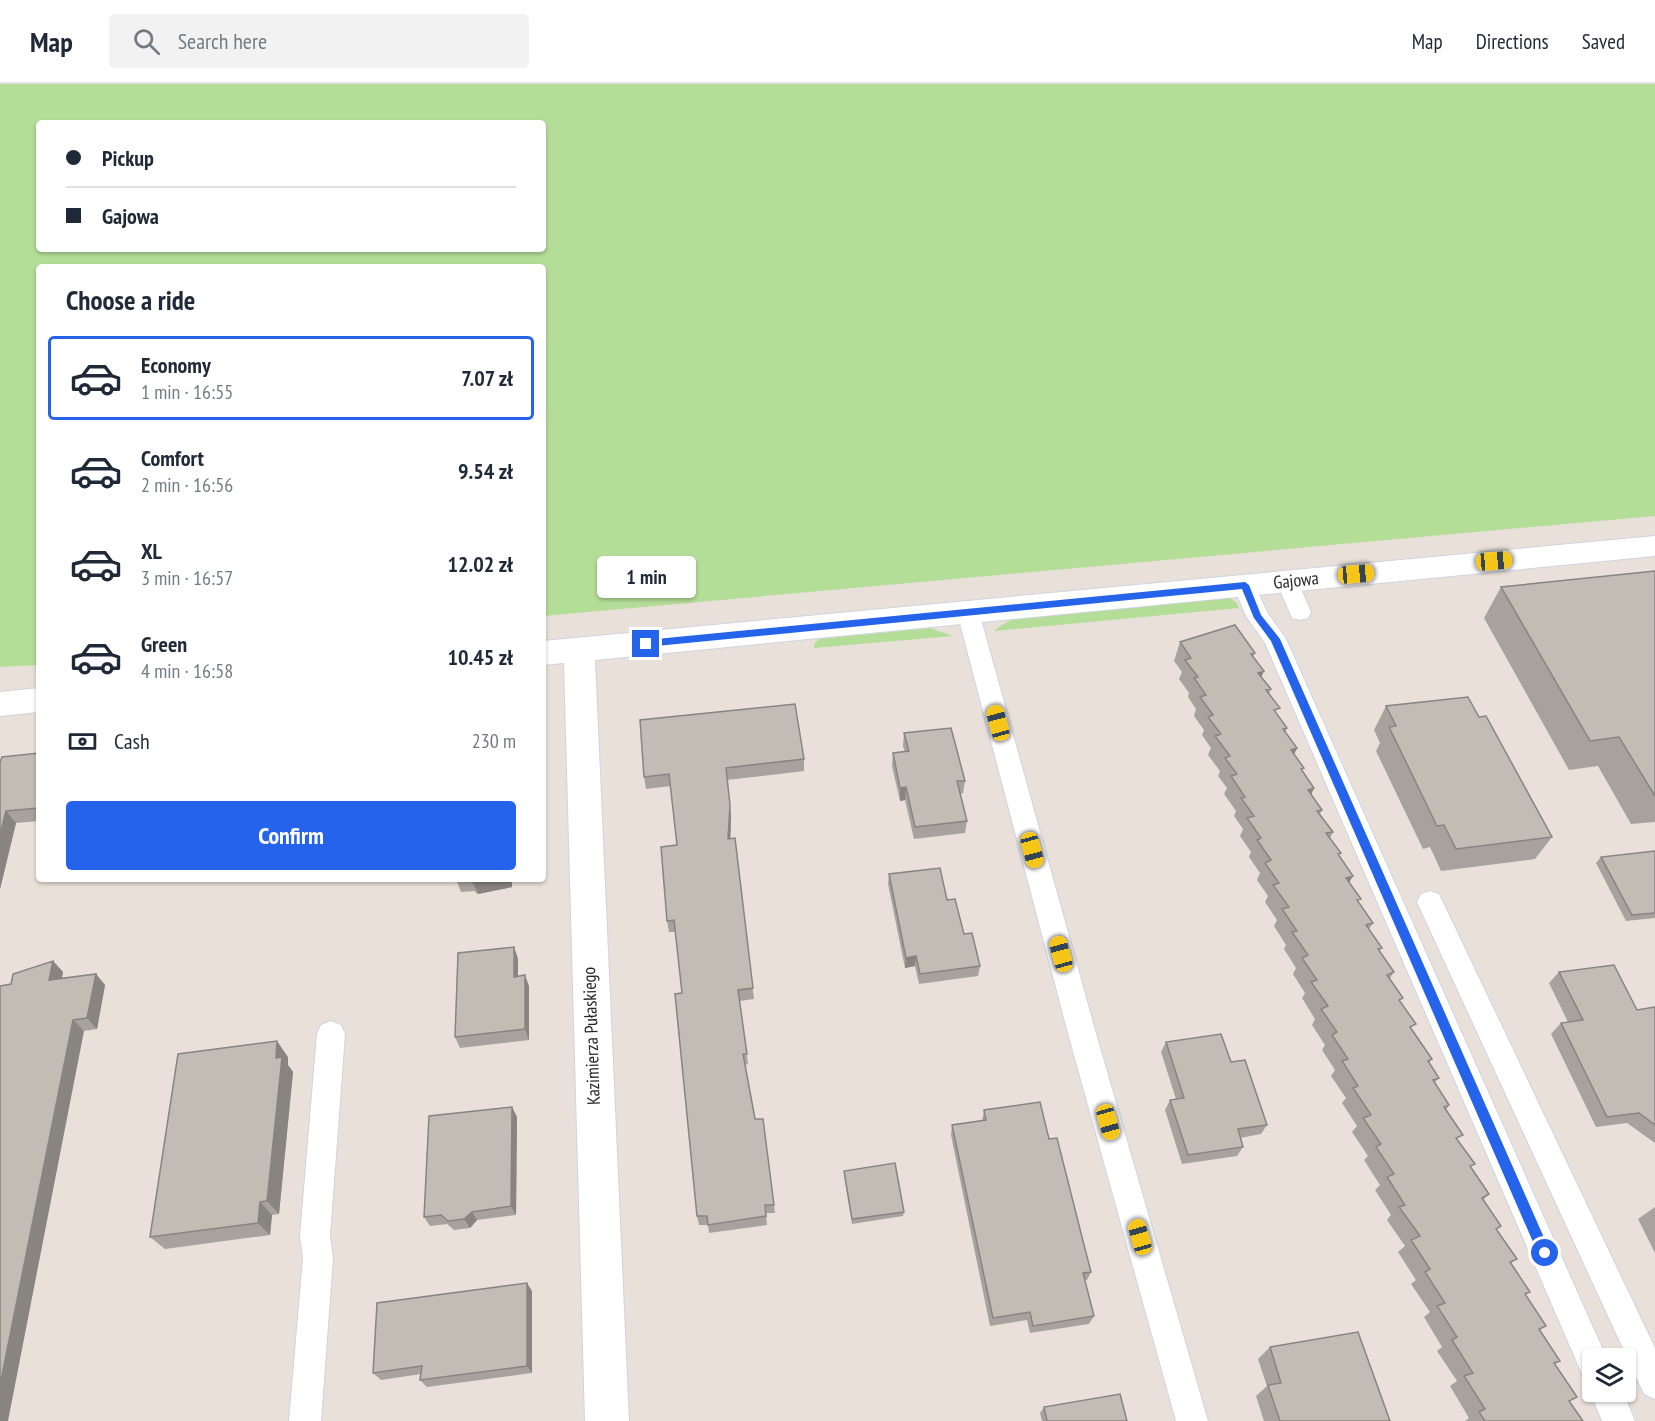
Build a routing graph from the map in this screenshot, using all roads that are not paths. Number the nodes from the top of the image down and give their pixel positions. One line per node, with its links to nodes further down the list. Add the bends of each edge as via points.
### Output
1 (1655, 546): 2 (street, Gajowa)
2 (1287, 581): 3 (street, Gajowa); 5 (lane)
3 (1245, 585): 4 (street, Gajowa); 11 (lane, via 1257,616 1280,650)
4 (968, 612): 6 (street, Gajowa); 16 (lane)
5 (1300, 612)
6 (561, 652): 15 (street, Kazimierza Pułaskiego, via 592,1055)
7 (36, 700): 8 (street)
8 (0, 704)
9 (1430, 902): 12 (lane)
10 (331, 1034): 14 (lane)
11 (1586, 1348)
12 (1655, 1383)
13 (1610, 1402): 17 (lane)
14 (305, 1421)
15 (607, 1421)
16 (1192, 1421)
17 (1618, 1421)

